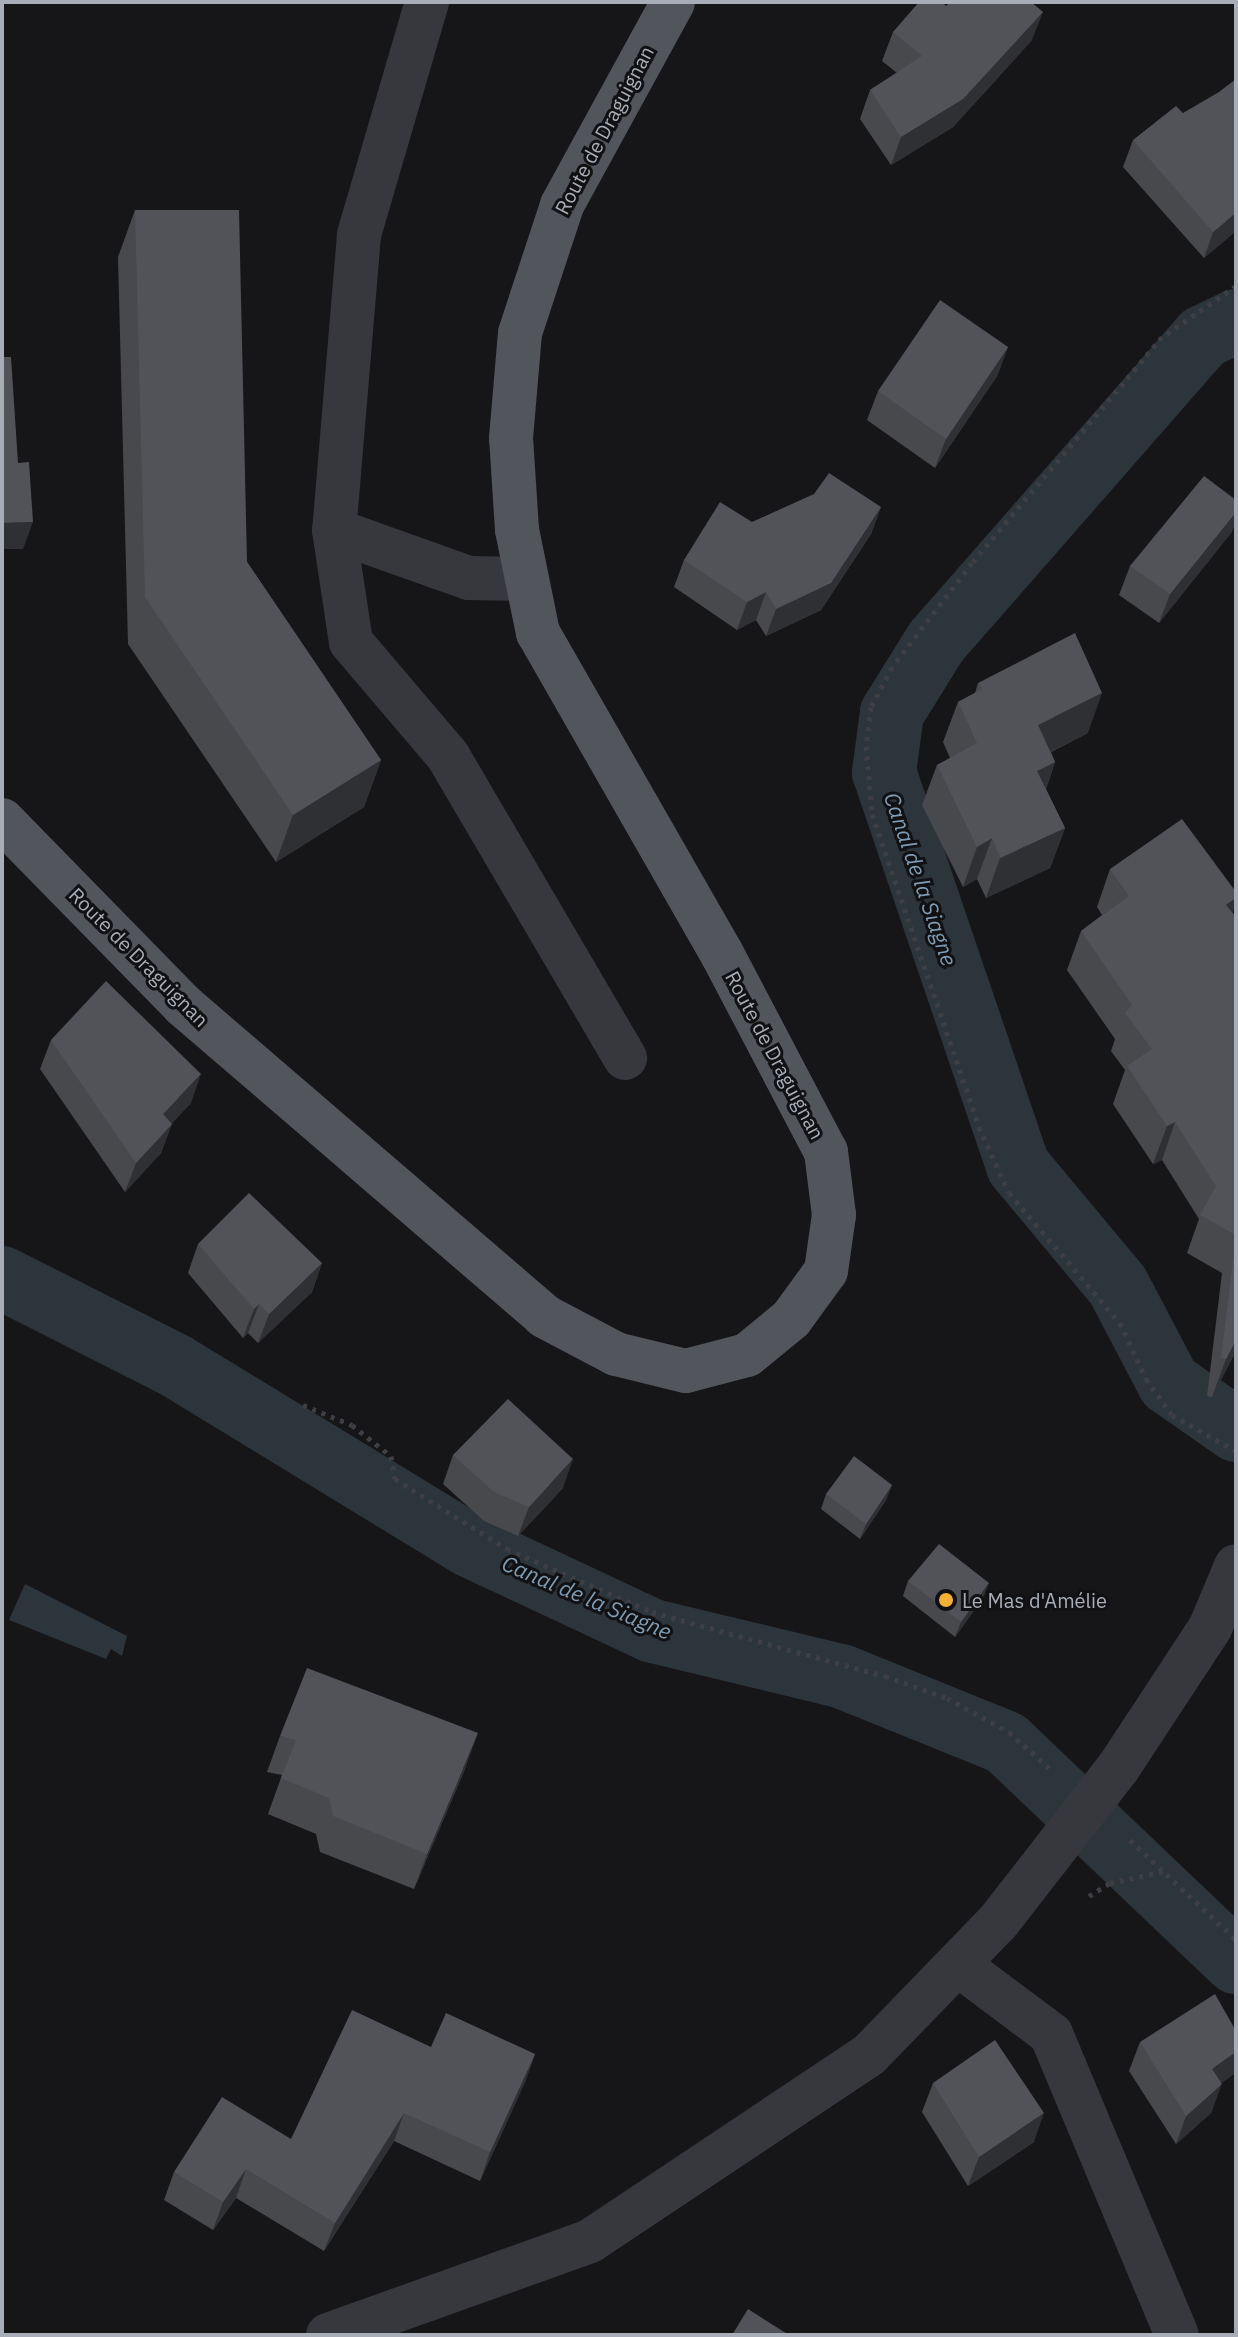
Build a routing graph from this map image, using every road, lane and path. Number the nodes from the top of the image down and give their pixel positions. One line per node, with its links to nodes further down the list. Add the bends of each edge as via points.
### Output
1 (427, 2): 4 (street, via 359,235)
2 (673, 2): 5 (main road, Route de Draguignan, via 562,205 520,333 511,438 517,530)
3 (1236, 286): 9 (path, via 1162,337 964,573 892,667 871,707 866,746 872,814 979,1127 1009,1193 1120,1323 1146,1379 1172,1415)
4 (334, 530): 5 (street, via 469,578); 7 (street, via 351,642 448,756)
5 (527, 579): 6 (main road, Route de Draguignan, via 538,633 722,954 826,1152 834,1215 826,1271 791,1319 747,1355 686,1371 616,1354 544,1316 183,1005)
6 (2, 820)
7 (625, 1058)
8 (303, 1405): 11 (path, via 352,1425 391,1456 395,1479 507,1549 652,1612 947,1698 1009,1732)
9 (1236, 1451)
10 (1236, 1566): 16 (street, bridge, via 1210,1628 1118,1768)
11 (1061, 1779)
12 (1126, 1836): 13 (path)
13 (1165, 1871): 14 (path); 15 (path)
14 (1110, 1883)
15 (1236, 1940)
16 (960, 1966): 17 (street, via 869,2055 590,2241); 18 (street, via 1051,2034)
17 (328, 2335)
18 (1177, 2335)

